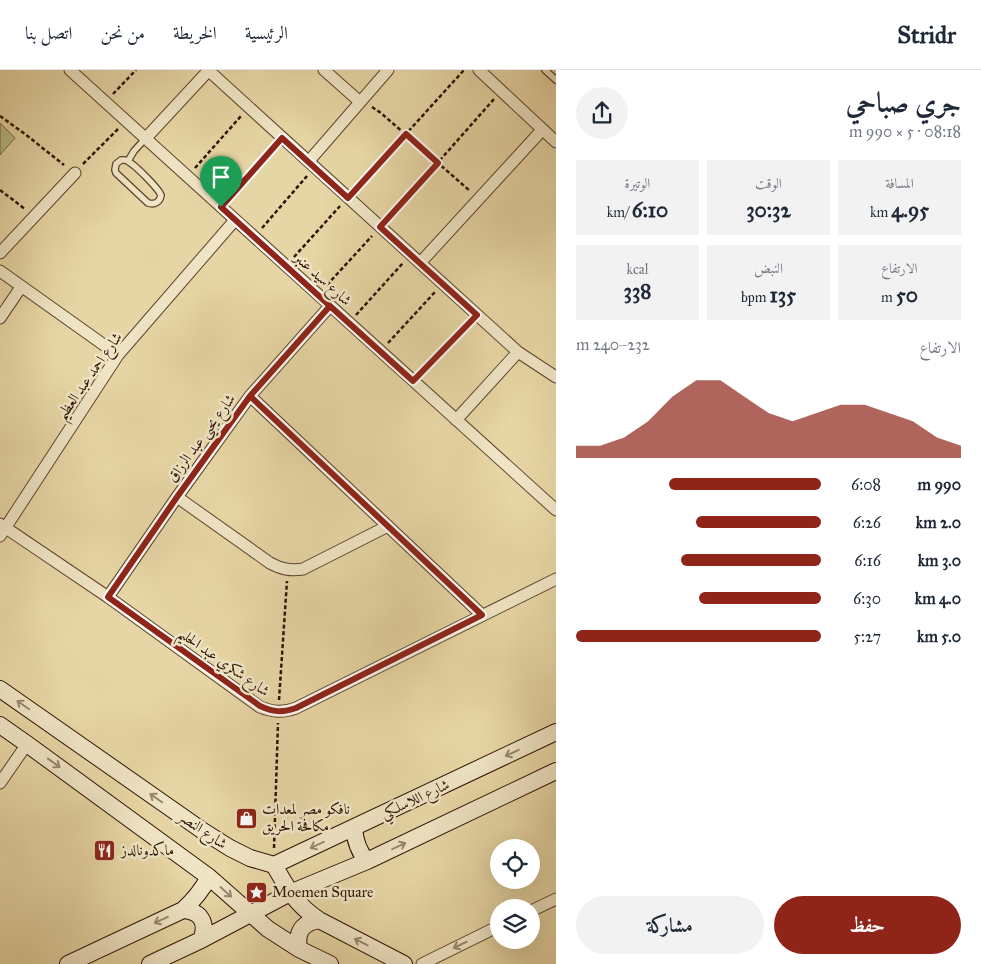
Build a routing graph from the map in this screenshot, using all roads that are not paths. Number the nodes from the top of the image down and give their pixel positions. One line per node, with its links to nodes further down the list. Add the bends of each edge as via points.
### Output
1 (70, 70): 10 (street, شارع سيد عنبر)
2 (208, 70): 10 (street); 13 (street)
3 (324, 70): 8 (street)
4 (388, 70): 8 (street)
5 (479, 70): 9 (street)
6 (546, 70): 7 (lane)
7 (556, 80)
8 (360, 102): 13 (street)
9 (542, 130): 11 (street); 17 (street)
10 (146, 139): 12 (lane); 15 (street, شارع سيد عنبر)
11 (556, 142)
12 (128, 161): 12 (lane, via 118,162 116,173 145,201 156,203 160,191)
13 (312, 164): 17 (street)
14 (75, 173): 16 (street)
15 (235, 220): 20 (street, شارع سيد عنبر); 23 (street, شارع احمد عبد العظيم)
16 (0, 253)
17 (420, 263): 22 (street)
18 (0, 271): 19 (street)
19 (21, 287): 21 (street); 23 (street)
20 (330, 306): 25 (street, شارع يحيى عبد الرزاق); 26 (street, شارع سيد عنبر)
21 (0, 318)
22 (518, 352): 24 (street); 26 (street)
23 (118, 355): 30 (street, شارع احمد عبد العظيم)
24 (556, 377)
25 (250, 396): 27 (street, شارع يحيى عبد الرزاق); 29 (street)
26 (456, 420): 28 (street, شارع سيد عنبر)
27 (177, 497): 29 (street, via 270,563 292,570 303,569); 32 (street, شارع يحيى عبد الرزاق)
28 (556, 510)
29 (388, 526): 33 (street)
30 (2, 529): 32 (street, شارع شكري عبد الحليم)
31 (556, 579): 33 (street, شارع شكري عبد الحليم)
32 (108, 597): 33 (street, شارع شكري عبد الحليم, via 260,706 278,712 296,708)
33 (482, 615)
34 (0, 689): 42 (main road, شارع النصر, one-way to 34, via 250,858 209,835)
35 (0, 725): 37 (main road)
36 (556, 732): 40 (main road, شارع اللاسلكي, one-way to 40)
37 (27, 744): 39 (street); 43 (main road, one-way to 43)
38 (556, 771): 41 (main road, one-way to 38)
39 (0, 783)
40 (354, 828): 41 (main road, via 357,846); 42 (main road, شارع اللاسلكي, one-way to 42)
41 (367, 861): 44 (main road)
42 (274, 865): 44 (main road)
43 (208, 877): 47 (main road, via 198,895); 48 (main road, one-way to 48)
44 (290, 894): 48 (main road); 49 (main road)
45 (556, 898): 46 (street)
46 (540, 906)
47 (182, 910): 51 (main road, via 197,913 202,919 204,933); 53 (main road, one-way to 53)
48 (250, 914): 51 (main road); 52 (main road)
49 (319, 920): 52 (main road, via 304,926 299,933); 56 (main road, one-way to 49)
50 (490, 930): 57 (street, one-way to 57)
51 (201, 940): 54 (main road)
52 (299, 949): 55 (main road)
53 (68, 964)
54 (150, 964)
55 (330, 964)
56 (404, 964)
57 (422, 964)

